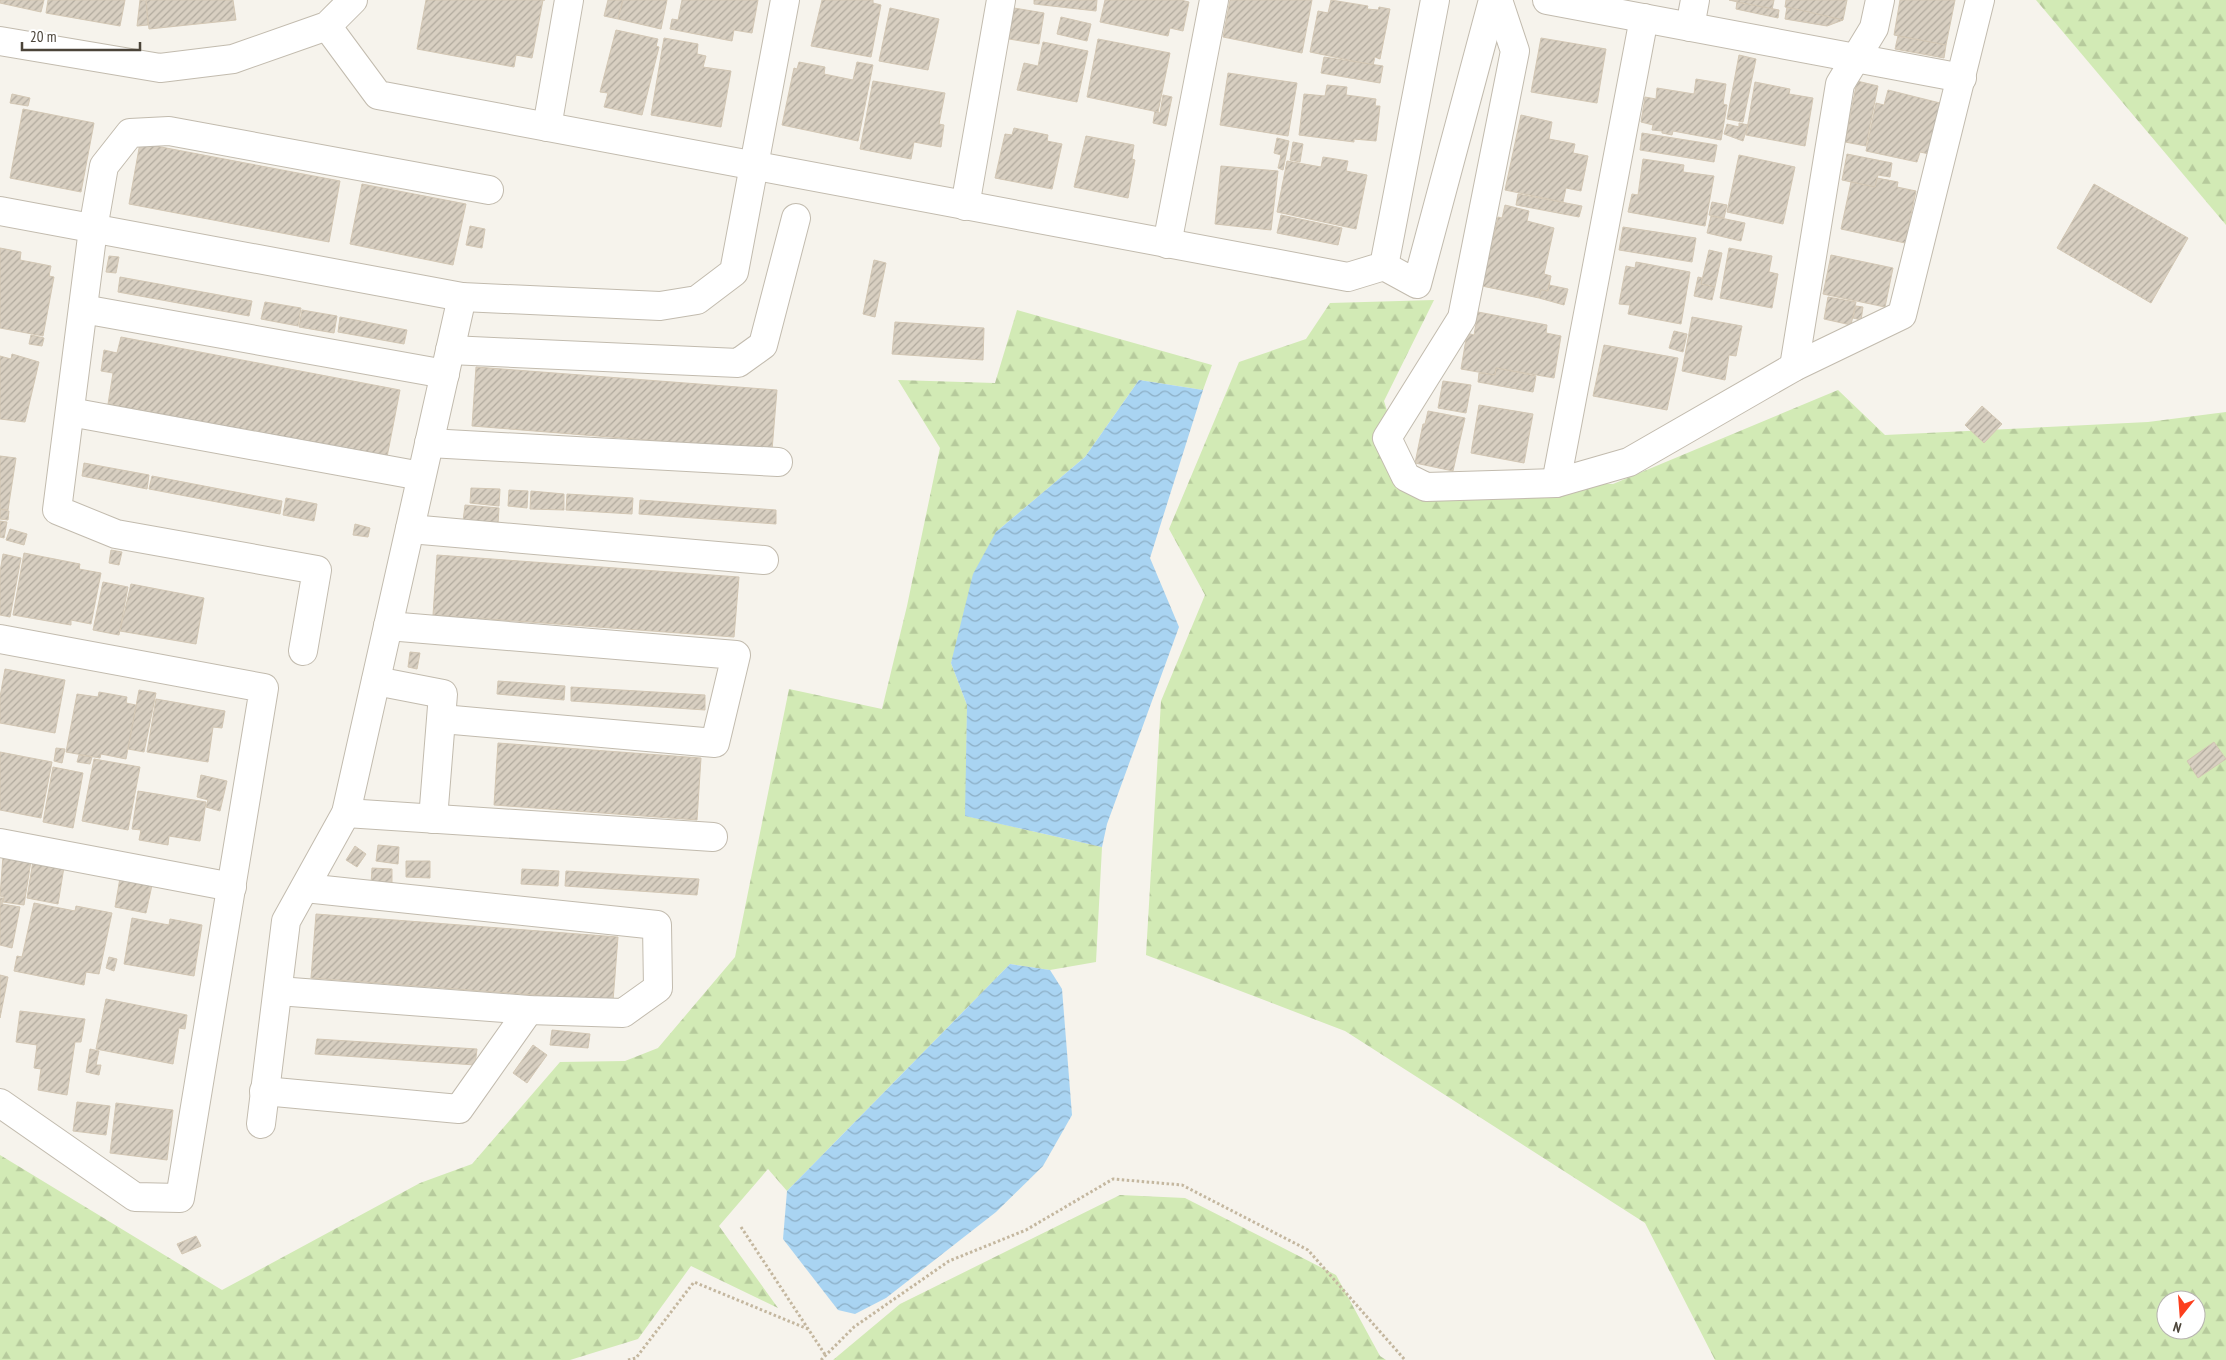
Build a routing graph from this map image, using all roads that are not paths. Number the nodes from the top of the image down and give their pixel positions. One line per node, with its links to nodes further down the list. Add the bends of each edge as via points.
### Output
1 (354, 0): 14 (street)
2 (569, 0): 19 (street)
3 (786, 0): 20 (street)
4 (1001, 0): 22 (street)
5 (1214, 0): 26 (street)
6 (1435, 0): 27 (street)
7 (1493, 0): 27 (street, via 1418,284)
8 (1498, 0): 36 (street, via 1514,51 1462,318 1387,438 1406,477 1426,487)
9 (1547, 0): 13 (street)
10 (1695, 0): 15 (street)
11 (1880, 0): 17 (street, via 1874,28)
12 (1980, 0): 18 (street)
13 (1644, 18): 15 (street); 36 (street)
14 (327, 26): 16 (street, via 233,59 160,68); 19 (street, via 378,95)
15 (1690, 27): 17 (street)
16 (0, 41)
17 (1856, 58): 18 (street); 31 (street, via 1840,84)
18 (1962, 78): 31 (street, via 1902,315)
19 (547, 127): 20 (street)
20 (755, 166): 22 (street); 28 (street, via 734,272 696,300 660,306)
21 (489, 190): 25 (street, via 168,131 130,133 104,166)
22 (965, 206): 26 (street)
23 (0, 211): 25 (street)
24 (796, 218): 30 (street, via 763,344 738,363)
25 (93, 229): 28 (street); 29 (street)
26 (1167, 244): 27 (street, via 1348,277)
27 (1384, 266)
28 (462, 297): 30 (street)
29 (83, 309): 30 (street); 32 (street)
30 (447, 362): 33 (street)
31 (1794, 367): 36 (street, via 1628,462)
32 (70, 412): 35 (street); 41 (street, via 57,510 116,534 316,570)
33 (429, 443): 34 (street); 35 (street)
34 (778, 462)
35 (421, 476): 37 (street)
36 (1556, 482)
37 (410, 530): 38 (street); 39 (street)
38 (764, 560)
39 (388, 626): 42 (street); 43 (street, via 736,655 715,743)
40 (0, 639): 48 (street, via 264,688)
41 (302, 651)
42 (376, 681): 43 (street, via 443,694); 44 (street)
43 (442, 719): 45 (street)
44 (346, 813): 45 (street); 49 (street)
45 (433, 819): 46 (street)
46 (712, 837)
47 (0, 842): 48 (street)
48 (232, 887): 53 (street, via 180,1198 135,1197)
49 (305, 888): 50 (street, via 286,921); 51 (street, via 657,925 658,988 623,1013)
50 (278, 991): 51 (street); 52 (street)
51 (529, 1010): 52 (street, via 459,1109)
52 (264, 1091): 54 (street)
53 (0, 1103)
54 (261, 1124)

